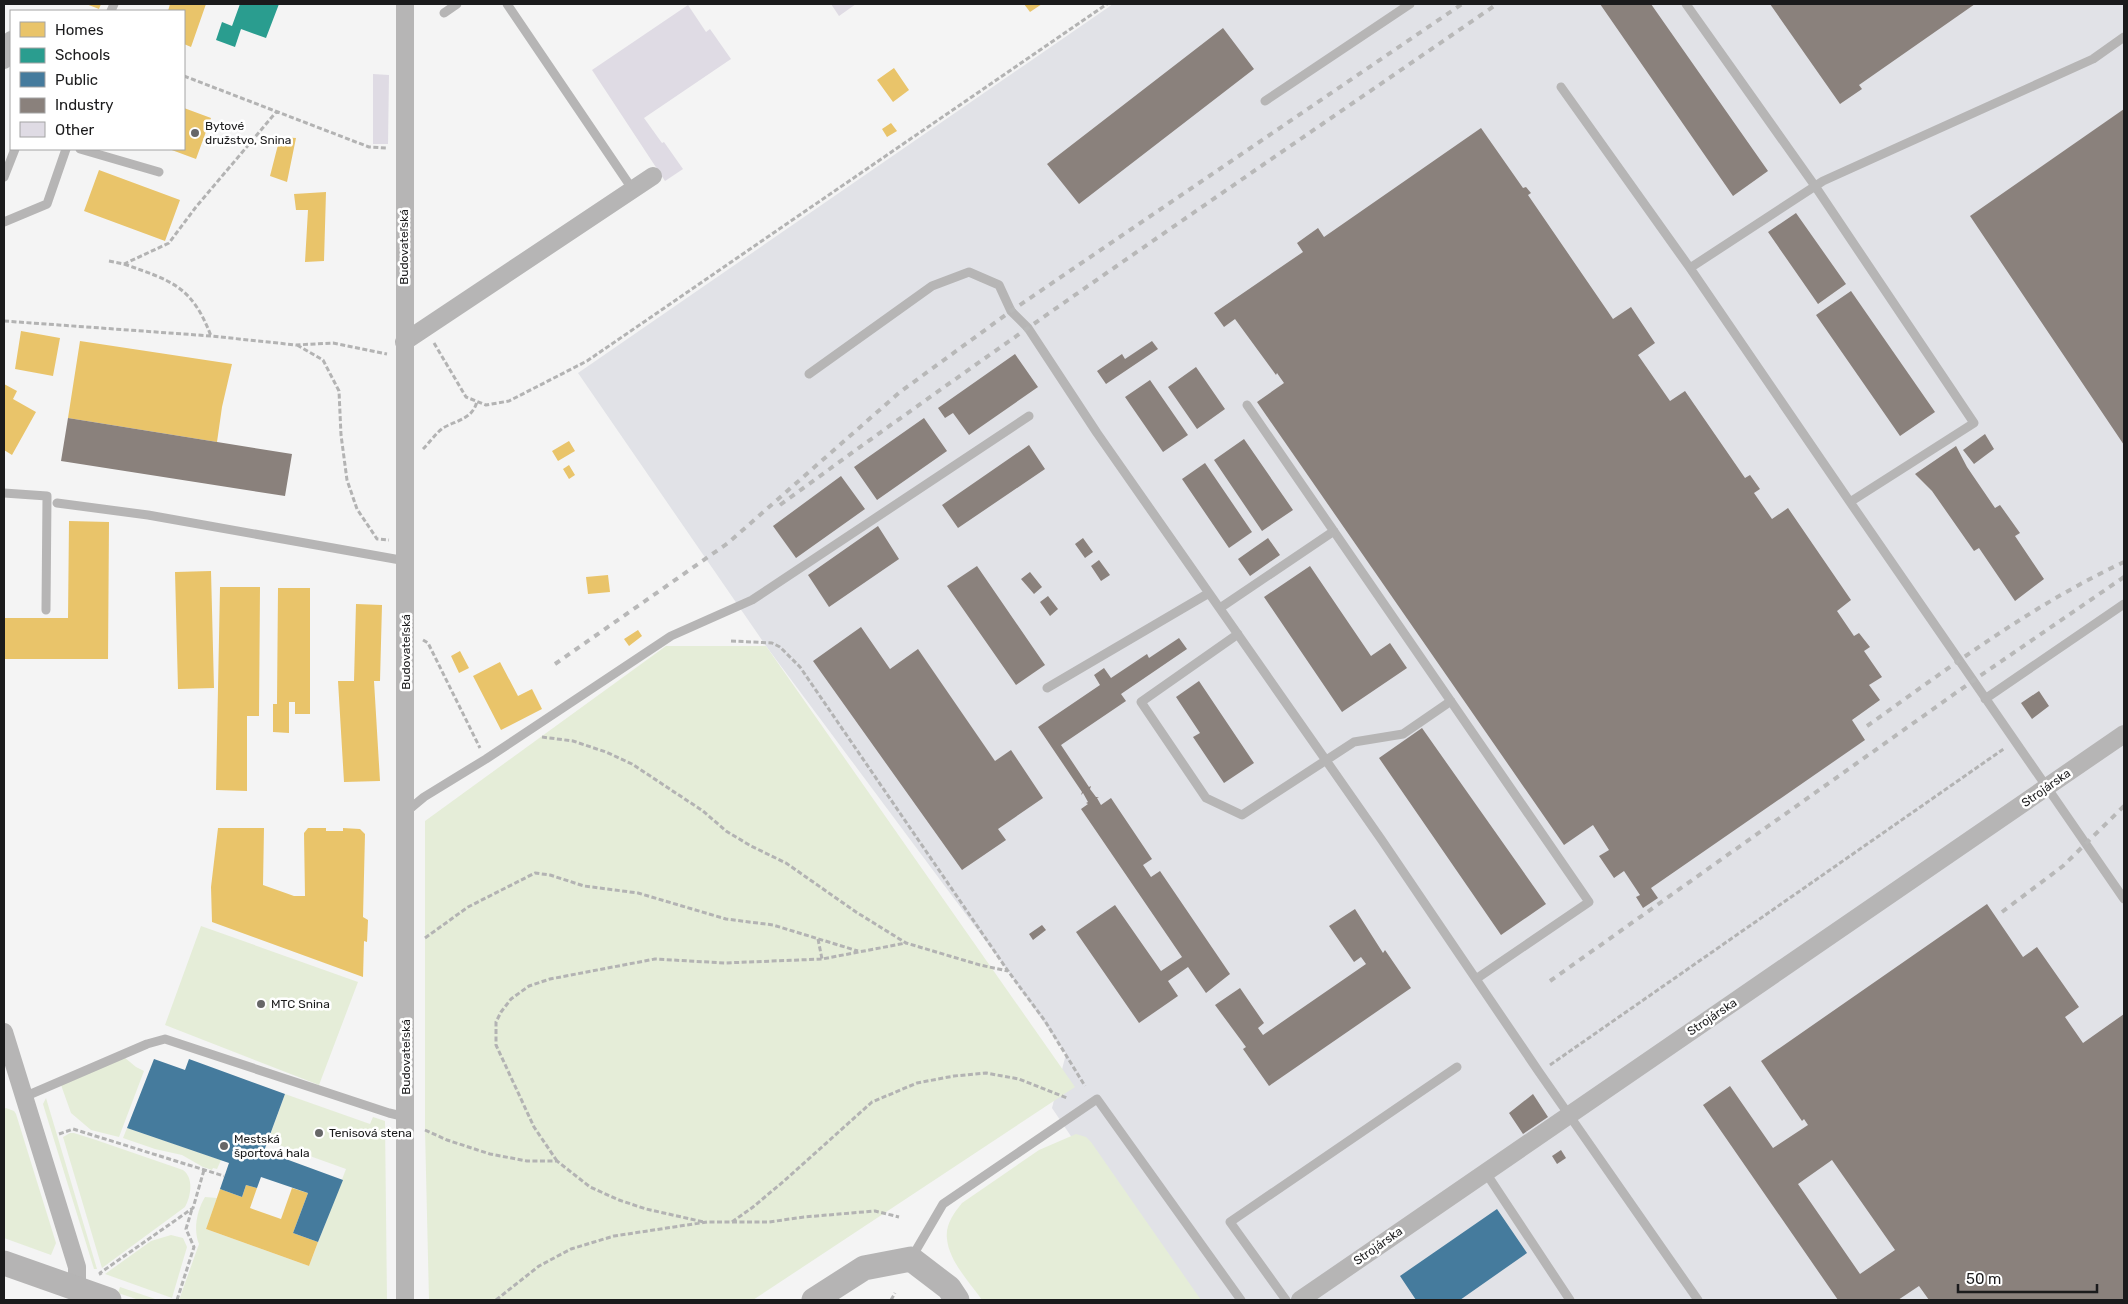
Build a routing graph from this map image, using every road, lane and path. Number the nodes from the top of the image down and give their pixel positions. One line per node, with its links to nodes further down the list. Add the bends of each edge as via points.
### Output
1 (405, 4): 31 (street, Budovateľská)
2 (457, 4): 7 (lane)
3 (507, 4): 23 (lane)
4 (1107, 4): 35 (path, via 587,361 509,401 486,406)
5 (1410, 4): 13 (lane)
6 (1686, 4): 22 (lane)
7 (444, 13)
8 (2124, 37): 22 (lane, via 2093,59)
9 (10, 42): 10 (street)
10 (4, 60)
11 (185, 76): 14 (path)
12 (1561, 87): 27 (lane)
13 (1265, 101)
14 (277, 111): 15 (path, via 369,147); 26 (path, via 169,243)
15 (390, 148)
16 (15, 150): 21 (lane)
17 (66, 150): 24 (lane, via 47,204)
18 (83, 150): 19 (lane)
19 (159, 172)
20 (653, 176): 23 (street)
21 (4, 177)
22 (1815, 186): 27 (lane); 40 (lane, via 1974,423)
23 (633, 190): 29 (street)
24 (4, 222)
25 (109, 261): 26 (path)
26 (124, 264): 30 (path, via 162,277 186,292 204,317)
27 (1690, 268): 40 (lane)
28 (4, 321): 30 (path)
29 (425, 328): 31 (street); 35 (path, via 466,397)
30 (211, 336): 32 (path)
31 (404, 342): 44 (street, Budovateľská)
32 (296, 345): 33 (path, via 333,343); 43 (path, via 323,360 339,391 347,480 357,509 377,539)
33 (387, 354)
34 (809, 374): 45 (lane, via 932,286 969,272 999,285 1011,311 1028,328)
35 (477, 401): 38 (path, via 471,414 442,429)
36 (1247, 405): 42 (lane)
37 (1030, 416): 55 (lane, via 752,600 671,636)
38 (423, 450)
39 (4, 493): 48 (lane, via 47,496)
40 (1850, 502): 53 (lane)
41 (57, 503): 44 (lane, via 148,515)
42 (1334, 531): 47 (lane); 54 (lane)
43 (390, 540)
44 (406, 561): 61 (street, Budovateľská)
45 (1209, 593): 47 (lane); 52 (lane)
46 (2124, 604): 53 (lane)
47 (1220, 608): 49 (lane)
48 (46, 610)
49 (1238, 634): 59 (lane); 59 (lane, via 1141,702 1206,798 1242,815)
50 (423, 640): 58 (path, via 428,643)
51 (731, 641): 68 (path, via 772,643 800,667)
52 (1047, 688)
53 (1985, 699): 57 (lane)
54 (1451, 701): 59 (lane, via 1403,734 1354,742); 69 (lane, via 1589,902)
55 (522, 734): 58 (lane); 65 (path, via 573,741 632,764 703,811 726,831 786,863)
56 (2124, 734): 60 (street, Strojárska)
57 (2015, 741): 60 (lane); 73 (path)
58 (486, 759): 61 (lane, via 424,797)
59 (1326, 760): 69 (lane)
60 (2048, 787): 62 (lane); 78 (street, Strojárska)
61 (406, 812): 79 (street, Budovateľská)
62 (2124, 899)
63 (425, 938): 64 (path, via 468,907 535,873 584,886 638,894 726,919 773,925)
64 (818, 939): 66 (path); 67 (path)
65 (906, 943): 66 (path); 68 (path)
66 (860, 952): 67 (path)
67 (822, 959): 82 (path, via 724,963 655,959 550,979 529,986 511,999 496,1022 496,1045 534,1127)
68 (1008, 971): 75 (path, via 1045,1021)
69 (1476, 979): 73 (lane)
70 (4, 1032): 71 (street)
71 (11, 1056): 74 (street); 76 (street)
72 (1457, 1067): 103 (lane, via 1230,1222)
73 (1539, 1072): 78 (lane)
74 (4, 1078)
75 (1084, 1086)
76 (24, 1097): 79 (lane, via 165,1039); 93 (street, via 77,1268)
77 (1067, 1098): 89 (path, via 1019,1079 986,1073 917,1082 872,1102 754,1207)
78 (1570, 1115): 84 (street, Strojárska); 106 (lane)
79 (406, 1117): 97 (street, Budovateľská)
80 (425, 1130): 82 (path, via 490,1154 527,1161)
81 (59, 1134): 83 (path, via 73,1129)
82 (557, 1161): 88 (path, via 590,1187 620,1200)
83 (204, 1170): 85 (path); 86 (path)
84 (1486, 1172): 104 (street, Strojárska); 105 (lane)
85 (224, 1176)
86 (193, 1208): 92 (path, via 100,1273); 96 (path, via 186,1229 194,1247)
87 (899, 1217): 89 (path, via 874,1211 769,1222)
88 (707, 1222): 89 (path); 98 (path, via 614,1236 571,1249 538,1266)
89 (731, 1222)
90 (911, 1259): 99 (main road, via 864,1268); 101 (main road, via 949,1288); 102 (lane, via 943,1204 1097,1099)
91 (4, 1263): 93 (main road)
92 (101, 1276)
93 (77, 1288): 95 (main road)
94 (895, 1293): 100 (path)
95 (109, 1300)
96 (177, 1300)
97 (405, 1300)
98 (496, 1300)
99 (814, 1300)
100 (891, 1300)
101 (957, 1300)
102 (1241, 1300)
103 (1286, 1300)
104 (1300, 1300)
105 (1570, 1300)
106 (1698, 1300)

